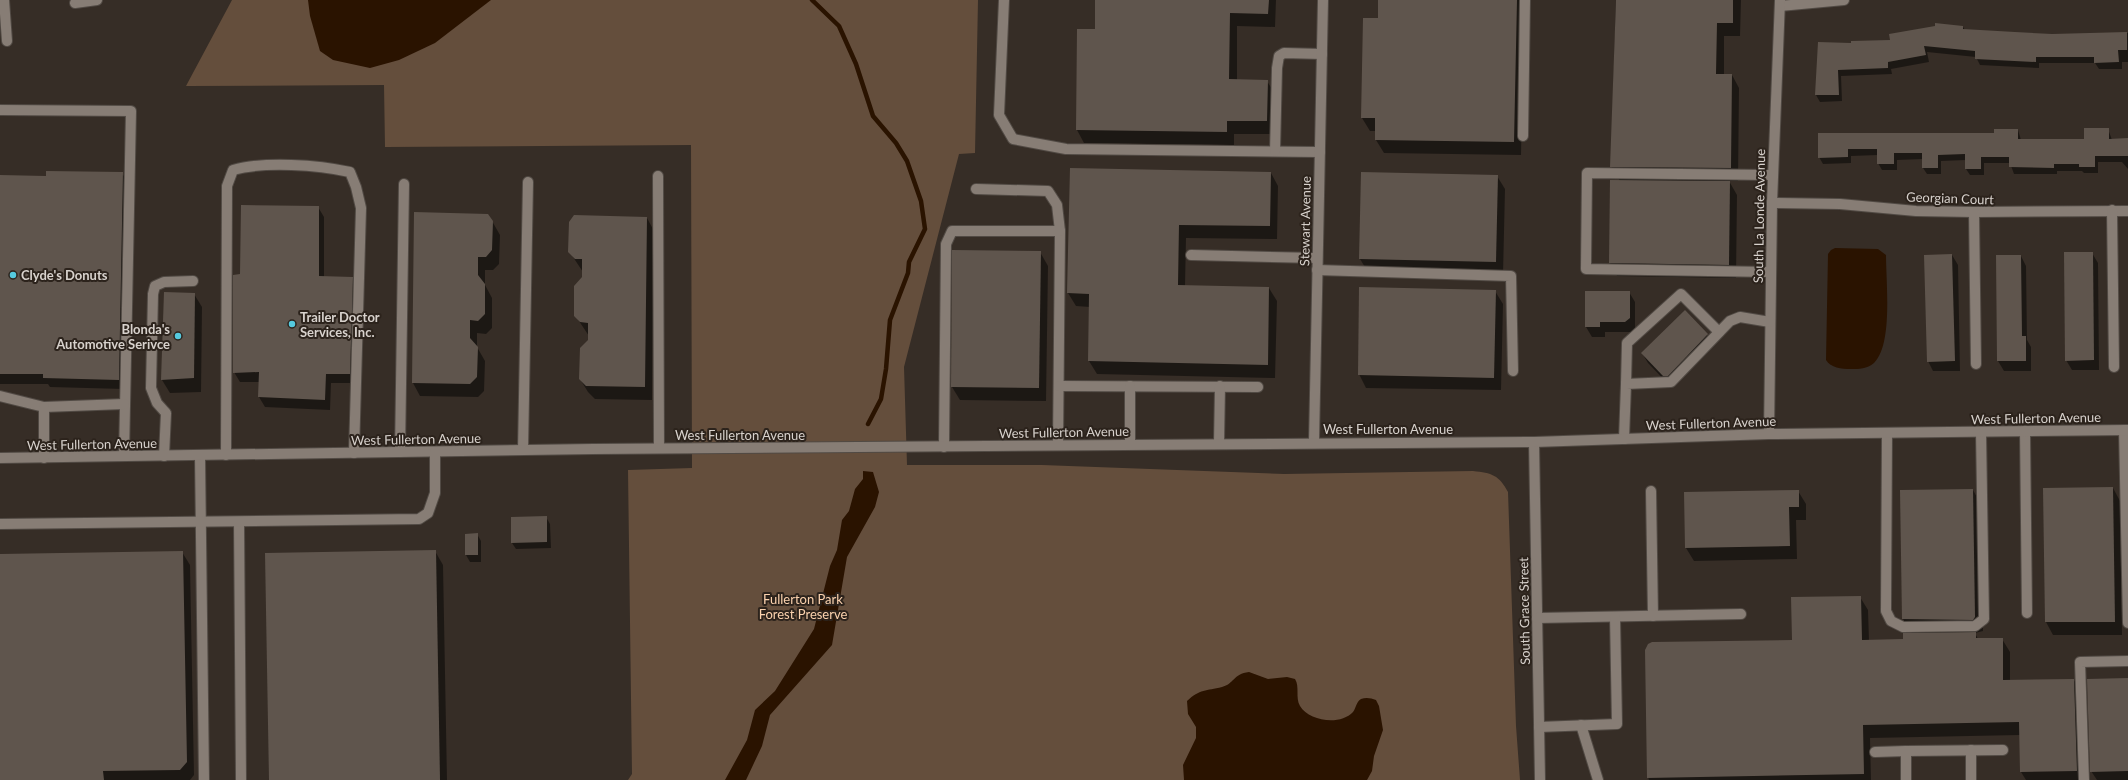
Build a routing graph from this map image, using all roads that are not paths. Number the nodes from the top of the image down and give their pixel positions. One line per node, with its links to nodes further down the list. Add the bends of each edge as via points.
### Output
1 (4, 0): 9 (street)
2 (97, 0): 7 (street)
3 (1004, 0): 13 (street, via 999,115 1013,138 1066,149)
4 (1323, 0): 10 (street, Stewart Avenue)
5 (1525, 0): 12 (street)
6 (1844, 0): 8 (street)
7 (75, 3)
8 (1780, 3): 16 (street, South La Londe Avenue)
9 (7, 41)
10 (1322, 54): 13 (street, via 1284,53 1279,56); 14 (street, Stewart Avenue)
11 (0, 110): 41 (street, via 131,111)
12 (1523, 136)
13 (1275, 151): 14 (street)
14 (1320, 152): 26 (street, Stewart Avenue)
15 (658, 176): 55 (street)
16 (1773, 176): 20 (street, South La Londe Avenue); 28 (street, via 1588,173 1586,269)
17 (528, 182): 56 (street)
18 (404, 184): 57 (street)
19 (976, 189): 24 (street, via 1048,191 1057,205)
20 (1772, 204): 23 (street, Georgian Court, via 1840,204 1916,211); 28 (street, South La Londe Avenue)
21 (2112, 210): 22 (street, Georgian Court); 23 (street, Georgian Court); 33 (street)
22 (2128, 211)
23 (1974, 212): 32 (street)
24 (1060, 231): 36 (street); 54 (street, via 952,231 946,244)
25 (1191, 255): 26 (street)
26 (1318, 258): 27 (street, Stewart Avenue)
27 (1317, 270): 34 (street, via 1512,276); 49 (street, Stewart Avenue)
28 (1771, 272): 30 (street, South La Londe Avenue)
29 (193, 281): 62 (street, via 164,282 155,286 153,294 150,388 157,403 166,413)
30 (1770, 322): 31 (street, via 1740,317 1730,321); 47 (street, South La Londe Avenue)
31 (1719, 332): 35 (street, via 1671,382); 35 (street, via 1682,294 1627,343)
32 (1976, 364)
33 (2114, 368)
34 (1512, 371)
35 (1626, 384): 48 (street)
36 (1059, 386): 37 (street); 53 (street)
37 (1130, 386): 38 (street); 51 (street)
38 (1220, 386): 39 (street); 52 (street)
39 (1258, 386)
40 (0, 396): 42 (street)
41 (124, 404): 42 (street); 61 (street)
42 (44, 407): 65 (street)
43 (2126, 430): 44 (street, West Fullerton Avenue); 75 (street)
44 (2025, 431): 46 (street, West Fullerton Avenue); 70 (street)
45 (1887, 432): 46 (street, West Fullerton Avenue); 46 (street, via 1886,611 1891,621 1903,627 1975,626 1984,619); 47 (street, West Fullerton Avenue)
46 (1981, 432)
47 (1769, 434): 48 (street, West Fullerton Avenue)
48 (1624, 439): 50 (street, West Fullerton Avenue)
49 (1314, 442): 50 (street, West Fullerton Avenue); 52 (street, West Fullerton Avenue)
50 (1534, 442): 74 (street, South Grace Street)
51 (1130, 444): 52 (street, West Fullerton Avenue); 53 (street, West Fullerton Avenue)
52 (1219, 444)
53 (1058, 445): 54 (street, West Fullerton Avenue)
54 (944, 447): 55 (street, West Fullerton Avenue)
55 (659, 448): 56 (street, West Fullerton Avenue)
56 (523, 450): 58 (street, West Fullerton Avenue)
57 (400, 452): 58 (street, West Fullerton Avenue); 59 (street, West Fullerton Avenue)
58 (435, 452): 67 (street, via 435,493 428,513 418,519)
59 (354, 453): 60 (street, West Fullerton Avenue); 60 (street, via 361,208 356,187 350,172 324,167 247,166 233,170 228,186)
60 (226, 455): 63 (street, West Fullerton Avenue)
61 (124, 456): 62 (street, West Fullerton Avenue); 65 (street, West Fullerton Avenue)
62 (164, 456): 63 (street, West Fullerton Avenue)
63 (200, 456): 68 (street)
64 (0, 458): 65 (street, West Fullerton Avenue)
65 (44, 458)
66 (1651, 491): 72 (street)
67 (240, 522): 68 (street); 84 (street)
68 (201, 523): 69 (street); 83 (street)
69 (0, 524)
70 (2028, 612)
71 (1741, 614): 72 (street)
72 (1653, 616): 73 (street)
73 (1614, 617): 74 (street); 77 (street, via 1616,724)
74 (1537, 618): 78 (street, South Grace Street)
75 (2128, 622)
76 (2128, 661): 89 (street, via 2080,662)
77 (1581, 725): 78 (street); 86 (street)
78 (1539, 727): 85 (street, South Grace Street)
79 (1971, 750): 80 (street); 81 (street); 88 (street)
80 (2003, 750)
81 (1906, 751): 82 (street); 87 (street)
82 (1875, 752)
83 (204, 780)
84 (241, 780)
85 (1540, 780)
86 (1598, 780)
87 (1906, 780)
88 (1971, 780)
89 (2084, 780)

